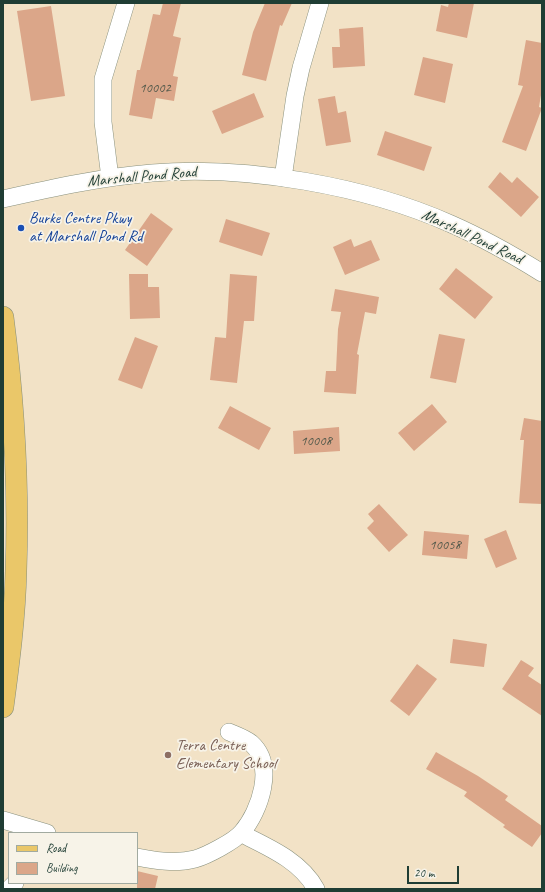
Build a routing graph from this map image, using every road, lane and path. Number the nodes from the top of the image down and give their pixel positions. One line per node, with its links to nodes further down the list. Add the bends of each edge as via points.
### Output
1 (126, 3): 3 (street, via 103,79 103,122)
2 (320, 3): 4 (street, via 301,68)
3 (110, 178): 4 (street, Marshall Pond Road, via 153,173 199,172); 5 (street, Marshall Pond Road, via 68,184)
4 (283, 178): 6 (street, Marshall Pond Road, via 382,200 426,214 509,252)
5 (3, 199)
6 (542, 273)
7 (3, 317): 8 (main road, via 11,384 17,492 16,580)
8 (3, 707)
9 (229, 732): 13 (street, via 251,743 260,757 264,772 263,794)
10 (3, 820): 11 (street)
11 (30, 830): 12 (street)
12 (41, 832)
13 (242, 834): 14 (street, via 195,859 160,862); 15 (street, via 290,860)
14 (138, 857)
15 (316, 889)

